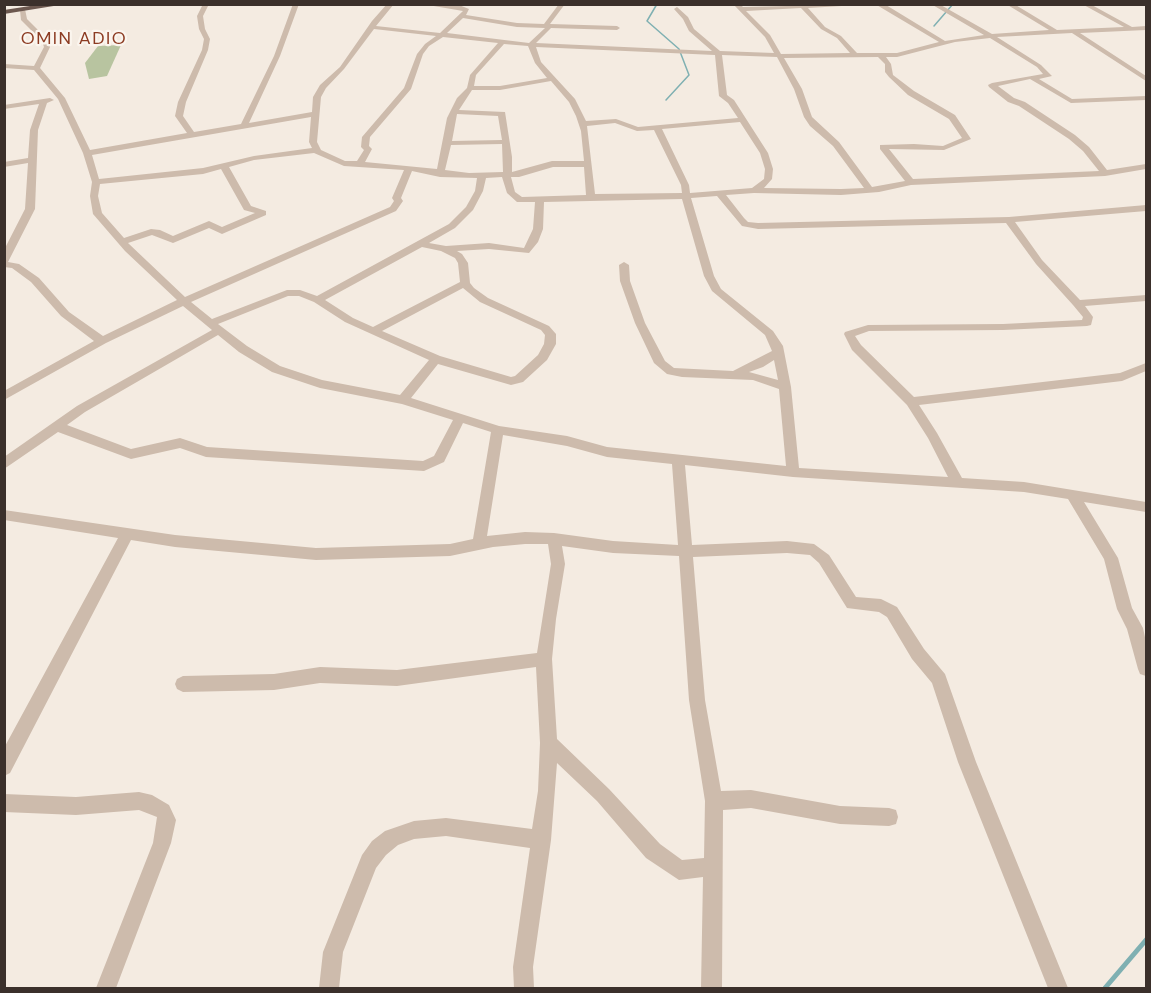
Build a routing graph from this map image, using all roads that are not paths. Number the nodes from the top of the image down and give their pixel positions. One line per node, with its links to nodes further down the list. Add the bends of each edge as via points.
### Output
1 (63, 4): 16 (highway)
2 (206, 4): 52 (street, via 200,16 207,39 205,50 179,116)
3 (296, 4): 50 (street)
4 (391, 4): 20 (street)
5 (425, 4): 18 (street, via 466,8)
6 (562, 4): 19 (street)
7 (872, 4): 12 (street)
8 (878, 4): 30 (street)
9 (934, 4): 27 (street)
10 (1009, 4): 25 (street)
11 (1085, 4): 23 (street)
12 (835, 5): 14 (street)
13 (739, 7): 14 (street); 33 (street, via 768,36)
14 (804, 8): 35 (street)
15 (677, 9): 32 (street, via 691,30)
16 (23, 10): 17 (highway); 37 (street, via 24,20 41,34 47,47)
17 (4, 12)
18 (462, 16): 19 (street); 26 (street)
19 (546, 25): 21 (street); 31 (street, via 541,37)
20 (372, 27): 26 (street); 47 (street, via 342,69 322,87)
21 (617, 28)
22 (1146, 28): 23 (street)
23 (1135, 30): 24 (street); 28 (street)
24 (1073, 31): 25 (street); 40 (street)
25 (1056, 32): 27 (street)
26 (444, 33): 29 (street); 60 (street, via 426,45 407,89 366,137 364,147 368,149)
27 (991, 36): 30 (street); 38 (street, via 1049,76)
28 (1146, 37)
29 (502, 42): 31 (street); 41 (street, via 473,75)
30 (945, 43): 34 (street, via 897,55)
31 (530, 45): 32 (street); 39 (street, via 538,63)
32 (718, 53): 33 (street); 48 (street, via 723,96)
33 (780, 55): 35 (street); 71 (street, via 813,124 837,144)
34 (880, 55): 35 (street); 69 (street, via 891,76 952,117 967,139 944,148 883,147)
35 (856, 56)
36 (4, 66): 37 (street)
37 (36, 68): 42 (street)
38 (1030, 77): 43 (street, via 1071,100); 64 (street, via 992,85 1072,137)
39 (553, 79): 41 (street); 49 (street, via 572,101)
40 (1146, 79)
41 (470, 88): 46 (street)
42 (61, 98): 44 (street); 56 (street)
43 (1146, 98)
44 (44, 101): 45 (street); 57 (street, via 34,130)
45 (4, 107)
46 (454, 112): 53 (street, via 500,112); 54 (street)
47 (314, 114): 50 (street); 55 (street)
48 (742, 120): 51 (street); 70 (street, via 762,147 769,170 765,183)
49 (582, 124): 51 (street, via 616,121 633,129); 58 (street)
50 (244, 126): 52 (street)
51 (657, 127): 73 (street)
52 (193, 136): 56 (street)
53 (506, 142): 54 (street); 66 (street)
54 (448, 143): 65 (street)
55 (316, 150): 60 (street, via 334,161); 61 (street)
56 (87, 153): 68 (street)
57 (34, 160): 59 (street); 80 (street, via 30,208)
58 (589, 164): 66 (street, via 546,165); 74 (street)
59 (4, 165)
60 (359, 165): 63 (street)
61 (224, 166): 68 (street, via 186,174); 78 (street, via 247,208 263,213 222,231 209,224 173,240 151,232)
62 (1146, 167): 64 (street)
63 (409, 169): 65 (street); 87 (street, via 393,209)
64 (1105, 173): 69 (street)
65 (440, 174): 67 (street)
66 (506, 176): 67 (street); 75 (street, via 515,198)
67 (482, 177): 79 (street, via 470,208 452,226)
68 (96, 182): 78 (street, via 98,214)
69 (911, 182): 71 (street)
70 (754, 190): 71 (street); 72 (street)
71 (870, 190)
72 (720, 194): 73 (street); 77 (street, via 740,220 758,226)
73 (686, 196): 74 (street); 92 (street, via 717,291 769,333)
74 (591, 197): 75 (street)
75 (540, 199): 81 (street, via 538,229 526,251 489,246)
76 (1146, 208): 77 (street)
77 (1010, 220): 88 (street, via 1039,262)
78 (122, 242): 87 (street)
79 (422, 244): 81 (street); 86 (street)
80 (8, 245): 82 (street)
81 (444, 249): 84 (street, via 459,256)
82 (4, 262): 91 (street, via 35,280 65,314)
83 (624, 265): 96 (street, via 625,281 640,323 660,363 682,373)
84 (465, 283): 90 (street); 93 (street, via 484,300 545,328 551,334 550,344 543,357 515,381)
85 (1146, 298): 88 (street)
86 (318, 300): 89 (street, via 289,292); 90 (street)
87 (184, 301): 89 (street); 91 (street)
88 (1077, 303): 101 (street, via 1088,317 1087,323 868,328 849,334 856,347)
89 (215, 326): 100 (street, via 276,369 320,384); 103 (street)
90 (373, 331): 93 (street)
91 (102, 340): 99 (street)
92 (778, 352): 96 (street); 98 (street)
93 (436, 359): 100 (street)
94 (1146, 367): 95 (street)
95 (1134, 373): 97 (street); 101 (street)
96 (733, 374): 98 (street, via 754,376)
97 (1146, 380)
98 (785, 387): 107 (street)
99 (4, 396)
100 (403, 400): 102 (street)
101 (910, 402): 108 (street)
102 (460, 418): 103 (street, via 439,459 424,466 206,452 180,443 131,454); 104 (street)
103 (57, 427): 106 (street)
104 (498, 430): 105 (street, via 607,452); 114 (street)
105 (678, 458): 107 (street); 115 (street)
106 (4, 464)
107 (793, 472): 108 (street)
108 (958, 483): 109 (street)
109 (1072, 494): 110 (street); 117 (street, via 1111,558)
110 (1146, 507)
111 (4, 515): 112 (street)
112 (127, 535): 114 (street, via 316,554 450,550); 120 (street)
113 (554, 538): 114 (street, via 525,537); 115 (street, via 613,547); 116 (street, via 558,564)
114 (479, 544)
115 (686, 551): 121 (street, via 697,699); 130 (street, via 787,547 814,550 852,603 881,606 892,612 939,679 967,762)
116 (544, 659): 118 (street, via 397,678 320,675 274,682); 119 (street)
117 (1146, 669)
118 (183, 684)
119 (549, 743): 124 (street); 125 (street, via 653,851 680,870)
120 (7, 758)
121 (714, 801): 123 (street, via 751,799 840,815); 125 (street)
122 (4, 803): 126 (street, via 76,806 139,801 163,811 167,820 162,843)
123 (889, 817)
124 (542, 840): 127 (street, via 446,827 392,837 369,861 333,952); 128 (street)
125 (714, 866): 129 (street)
126 (106, 988)
127 (329, 988)
128 (524, 988)
129 (712, 988)
130 (1058, 988)

